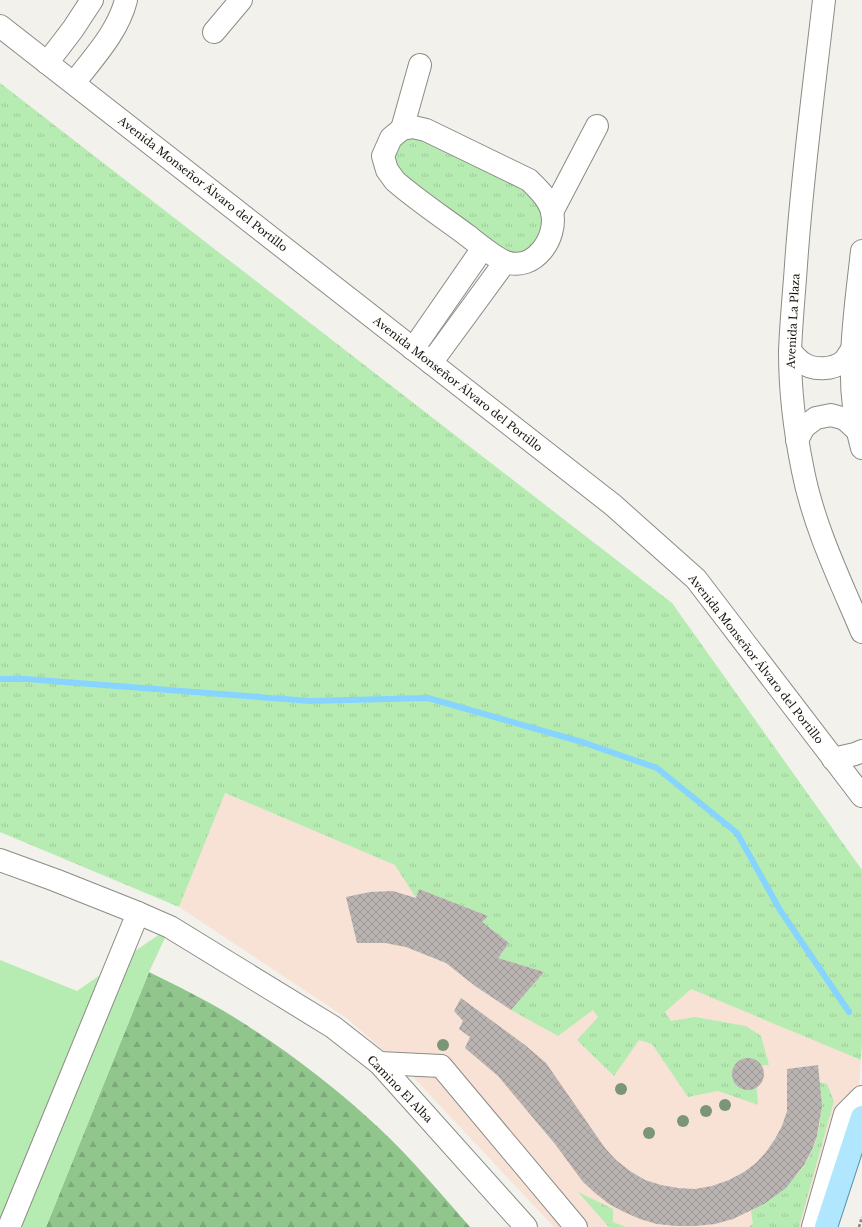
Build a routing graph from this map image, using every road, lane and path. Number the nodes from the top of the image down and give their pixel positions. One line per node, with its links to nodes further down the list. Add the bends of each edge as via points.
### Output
1 (92, 0): 7 (street)
2 (126, 0): 9 (street, via 108,38)
3 (241, 0): 6 (street)
4 (824, 0): 18 (street, Avenida La Plaza, via 799,220)
5 (0, 26): 7 (street, Avenida Monseñor Álvaro del Portillo)
6 (214, 32)
7 (47, 63): 9 (street, Avenida Monseñor Álvaro del Portillo)
8 (420, 65): 11 (street)
9 (74, 83): 16 (street, Avenida Monseñor Álvaro del Portillo)
10 (597, 126): 12 (street)
11 (402, 129): 12 (street, via 413,126 426,130 529,180 542,193); 13 (street, via 391,138 383,156 386,170 406,190)
12 (552, 212): 15 (street, via 553,225 544,249 522,264)
13 (483, 248): 15 (street); 16 (street)
14 (862, 251): 17 (street)
15 (506, 262): 19 (street)
16 (413, 349): 19 (street, Avenida Monseñor Álvaro del Portillo)
17 (852, 350): 18 (street, via 844,361 823,369 809,367); 20 (street, via 852,376)
18 (790, 351): 21 (street, Avenida La Plaza)
19 (431, 363): 24 (street, Avenida Monseñor Álvaro del Portillo, via 613,506 696,579)
20 (859, 438): 21 (street, via 845,419 831,415 816,418 804,427)
21 (797, 440): 22 (street, Avenida La Plaza, via 818,526)
22 (862, 632)
23 (862, 751): 24 (street)
24 (833, 759): 25 (street, Avenida Monseñor Álvaro del Portillo)
25 (862, 796)
26 (0, 860): 27 (street, Camino El Alba)
27 (138, 913): 28 (street, Camino El Alba, via 170,927 333,1027); 32 (street)
28 (379, 1063): 33 (street, Camino El Alba); 34 (street, via 440,1066)
29 (862, 1097): 35 (street, via 845,1114)
30 (862, 1117): 36 (main road)
31 (862, 1217): 37 (path)
32 (9, 1227)
33 (526, 1227)
34 (576, 1227)
35 (813, 1227)
36 (826, 1227)
37 (859, 1227)

